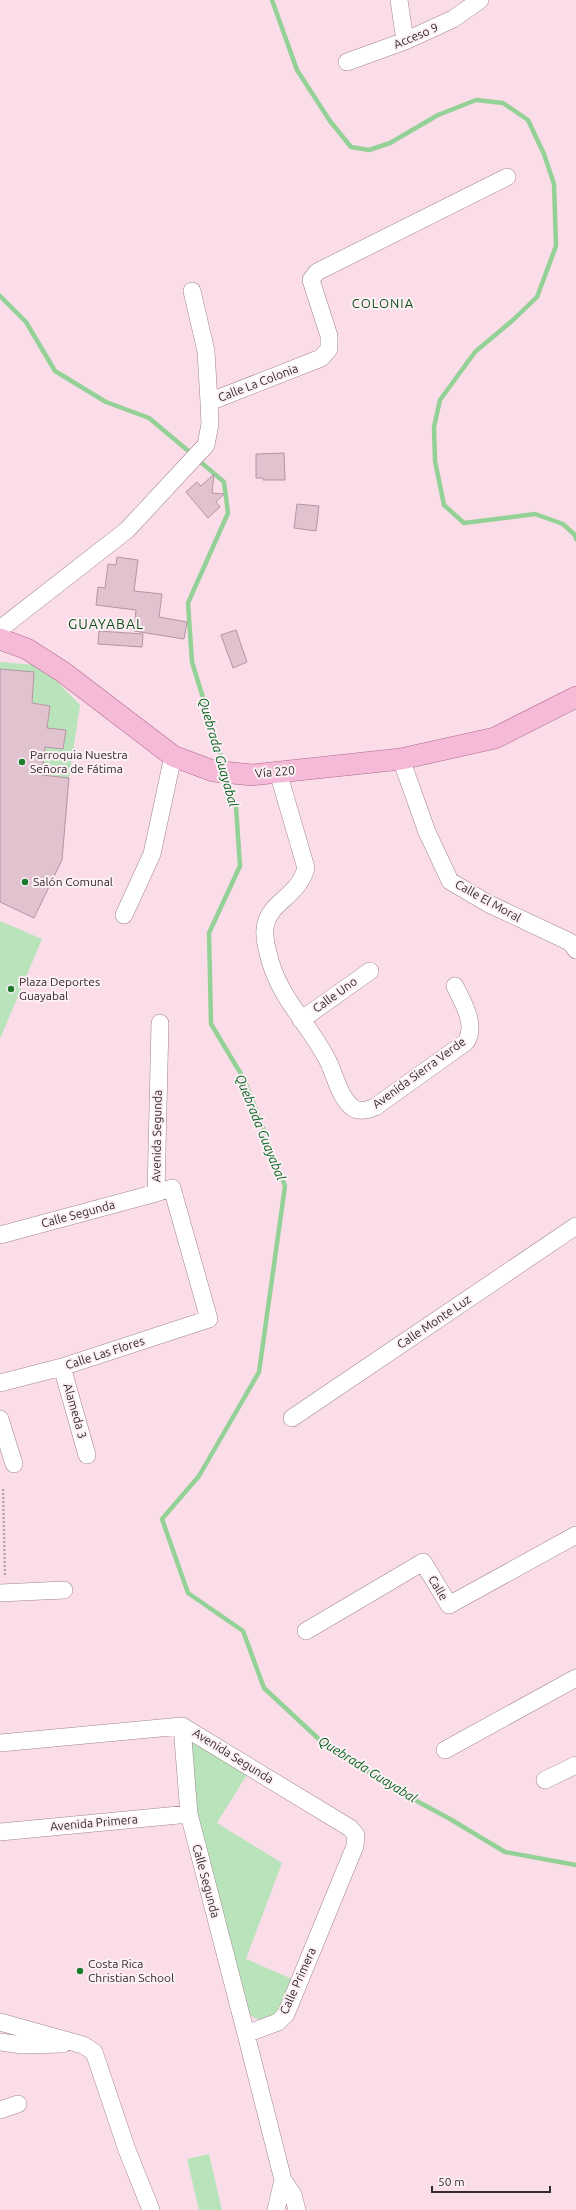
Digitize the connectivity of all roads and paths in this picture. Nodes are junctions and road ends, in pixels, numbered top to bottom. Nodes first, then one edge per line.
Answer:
1 (399, 0) edge
2 (480, 0) edge
3 (406, 41) junction
4 (347, 62) dead end
5 (507, 177) dead end
6 (192, 291) dead end
7 (209, 402) junction
8 (0, 629) edge
9 (0, 639) edge
10 (576, 697) edge
11 (173, 756) junction
12 (401, 759) junction
13 (278, 772) junction
14 (124, 915) dead end
15 (576, 950) edge
16 (370, 970) dead end
17 (456, 986) dead end
18 (301, 1020) junction
19 (160, 1023) dead end
20 (156, 1193) junction
21 (576, 1226) edge
22 (0, 1235) edge
23 (209, 1319) joint
24 (62, 1367) junction
25 (0, 1384) edge
26 (292, 1418) dead end
27 (0, 1419) edge
28 (87, 1455) dead end
29 (14, 1464) dead end
30 (3, 1489) dead end
31 (576, 1535) edge
32 (64, 1590) dead end
33 (3, 1593) edge
34 (306, 1631) dead end
35 (576, 1678) edge
36 (182, 1726) junction
37 (0, 1743) edge
38 (445, 1750) dead end
39 (576, 1765) edge
40 (545, 1780) dead end
41 (189, 1814) junction
42 (0, 1832) edge
43 (356, 1835) joint
44 (0, 2022) edge
45 (246, 2034) junction
46 (0, 2042) edge
47 (79, 2044) junction
48 (18, 2104) dead end
49 (0, 2110) edge
50 (282, 2180) junction
51 (151, 2210) edge
52 (276, 2210) edge
53 (296, 2210) edge

1 - 3 street
2 - 3 street, Acceso 9
3 - 4 street, Acceso 9
5 - 7 street, Calle La Colonia
6 - 7 street
7 - 8 street, Calle La Colonia
9 - 11 main road, Vía 220
10 - 12 main road, Vía 220
11 - 13 main road, Vía 220
11 - 14 street
12 - 13 main road, Vía 220
12 - 15 street, Calle El Moral
13 - 18 street, Avenida Sierra Verde
16 - 18 street, Calle Uno
17 - 18 street, Avenida Sierra Verde
19 - 20 street, Avenida Segunda
20 - 22 street, Calle Segunda
20 - 23 street, Avenida Segunda
21 - 26 street, Calle Monte Luz
23 - 24 street, Calle Las Flores
24 - 25 street, Calle Las Flores
24 - 28 street, Alameda 3
27 - 29 street
30 - 33 path
31 - 34 street, Calle
32 - 33 street
35 - 38 street
36 - 37 street, Avenida Segunda
36 - 41 street, Calle Segunda
36 - 43 street, Avenida Segunda
39 - 40 street
41 - 42 street, Avenida Primera
41 - 45 street, Calle Segunda
43 - 45 street, Calle Primera
44 - 47 street
45 - 50 street
46 - 47 street
47 - 51 street
48 - 49 street
50 - 52 street
50 - 53 street

